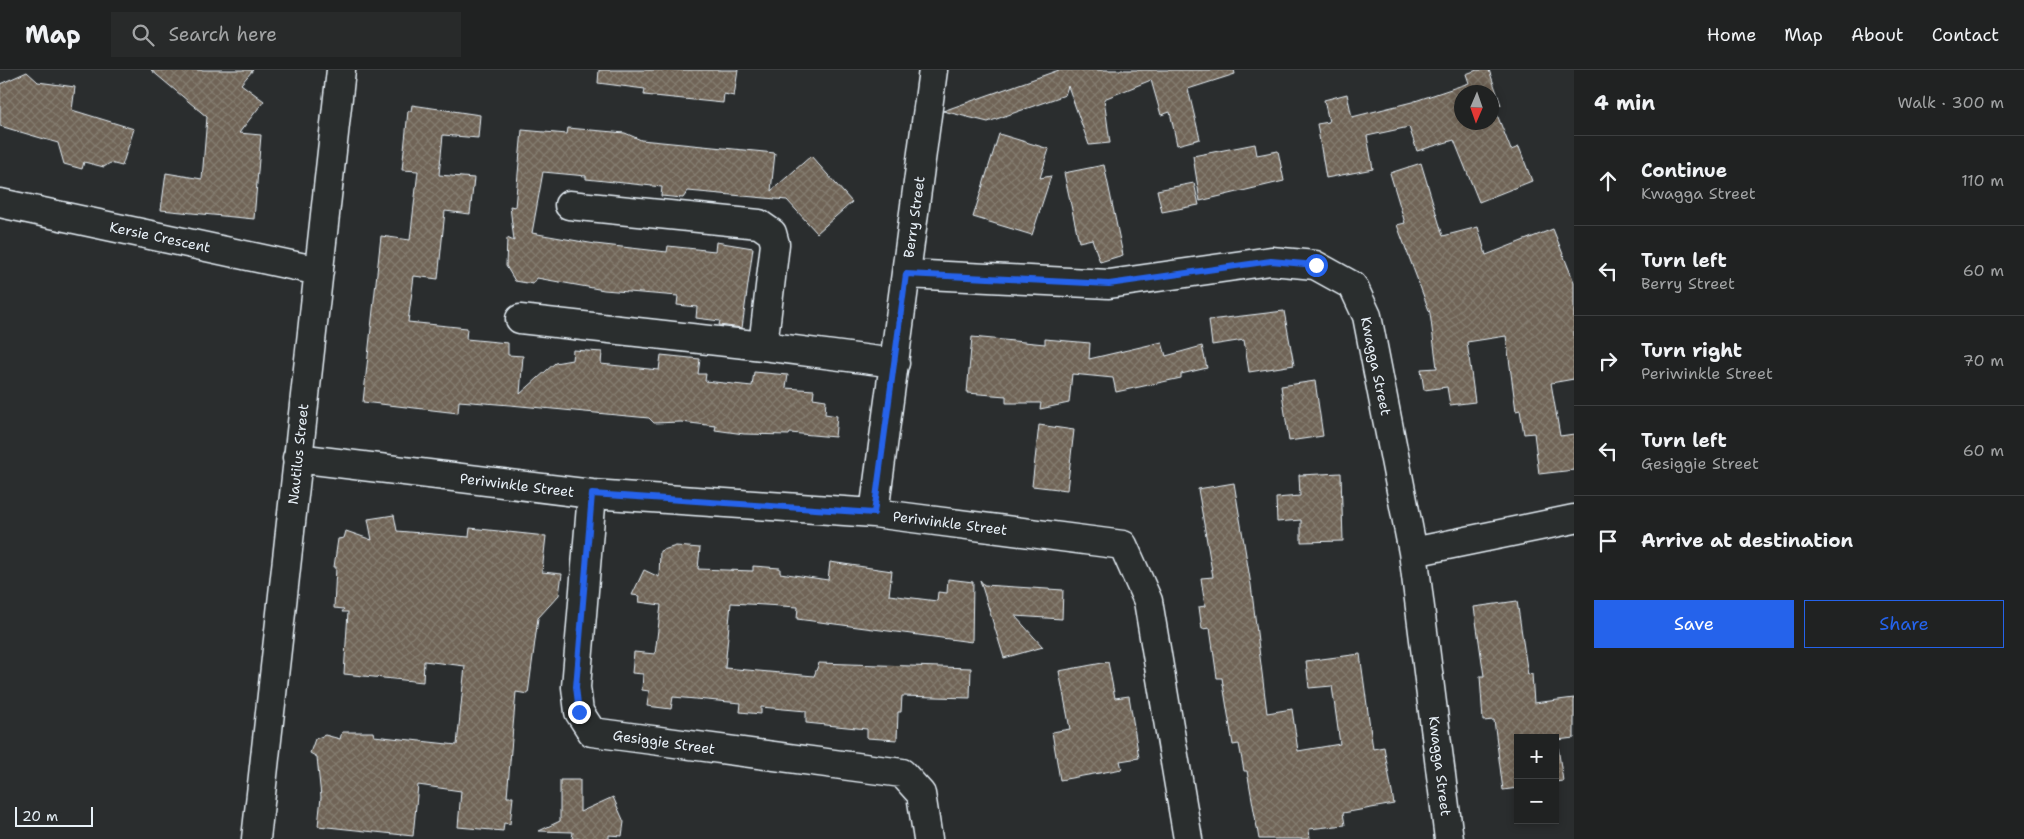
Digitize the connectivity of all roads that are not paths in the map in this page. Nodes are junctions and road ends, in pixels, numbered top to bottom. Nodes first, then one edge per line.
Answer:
1 (341, 70) edge
2 (933, 70) edge
3 (0, 203) edge
4 (569, 205) dead end
5 (319, 271) junction
6 (906, 274) junction
7 (520, 319) dead end
8 (763, 346) junction
9 (895, 363) junction
10 (297, 458) junction
11 (592, 494) junction
12 (874, 513) junction
13 (1574, 519) edge
14 (1413, 552) junction
15 (256, 839) edge
16 (928, 839) edge
17 (1188, 839) edge
18 (1449, 839) edge

1 - 5 street, Nautilus Street
2 - 6 street, Berry Street
3 - 5 street, Kersie Crescent
4 - 8 street
5 - 10 street, Nautilus Street
6 - 9 street, Berry Street
6 - 14 street, Kwagga Street
7 - 8 street
8 - 9 street
9 - 12 street, Berry Street
10 - 11 street, Periwinkle Street
10 - 15 street, Nautilus Street
11 - 12 street, Periwinkle Street
11 - 16 street, Gesiggie Street
12 - 17 street, Periwinkle Street
13 - 14 street
14 - 18 street, Kwagga Street

